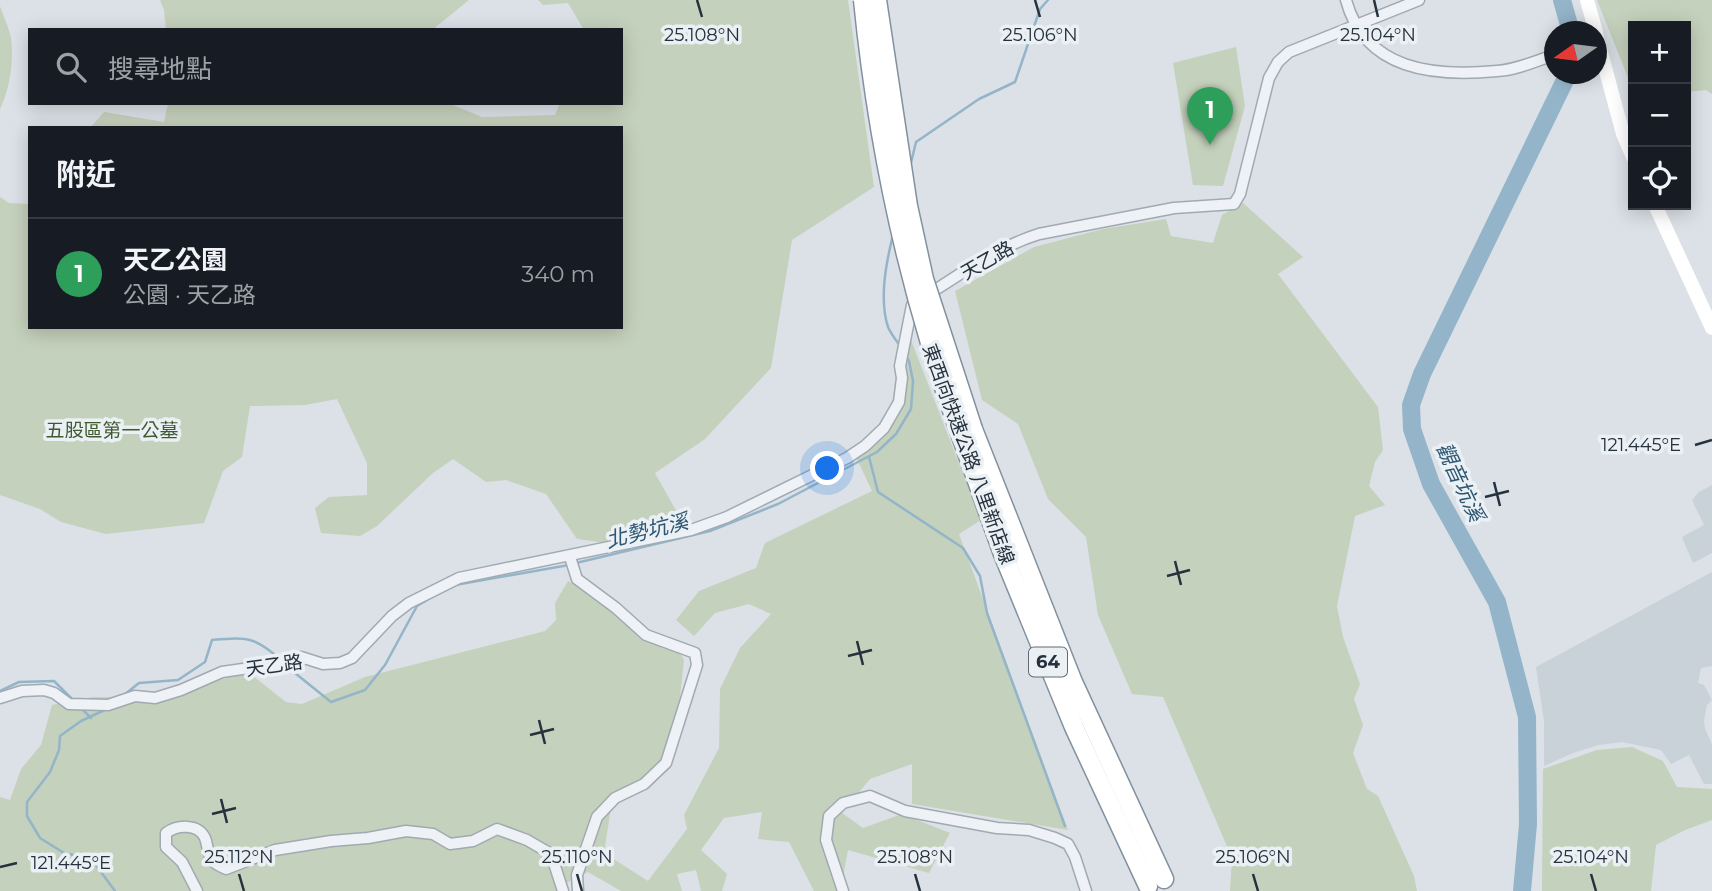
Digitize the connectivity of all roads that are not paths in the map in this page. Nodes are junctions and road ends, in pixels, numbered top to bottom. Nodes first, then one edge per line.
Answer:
1 (863, 0) edge
2 (877, 0) edge
3 (1346, 0) edge
4 (1419, 0) edge
5 (1587, 0) edge
6 (1593, 21) edge
7 (1355, 25) junction
8 (1544, 58) edge
9 (1607, 74) edge
10 (1629, 147) edge
11 (1658, 210) edge
12 (1712, 328) edge
13 (967, 431) junction
14 (570, 557) junction
15 (0, 698) edge
16 (1156, 882) dead end
17 (197, 891) edge
18 (563, 891) edge
19 (578, 891) edge
20 (844, 891) edge
21 (1086, 891) edge

1 - 13 highway, 東西向快速公路 八里新店線 / 64, bridge
2 - 13 highway, 東西向快速公路 八里新店線 / 64, bridge
3 - 7 street
4 - 7 street, 天乙路
5 - 6 street
7 - 8 street
7 - 14 street, 天乙路
9 - 10 street
11 - 12 street
13 - 16 highway, 東西向快速公路 八里新店線 / 64
14 - 15 street, 天乙路
14 - 19 street
17 - 18 street
20 - 21 street

